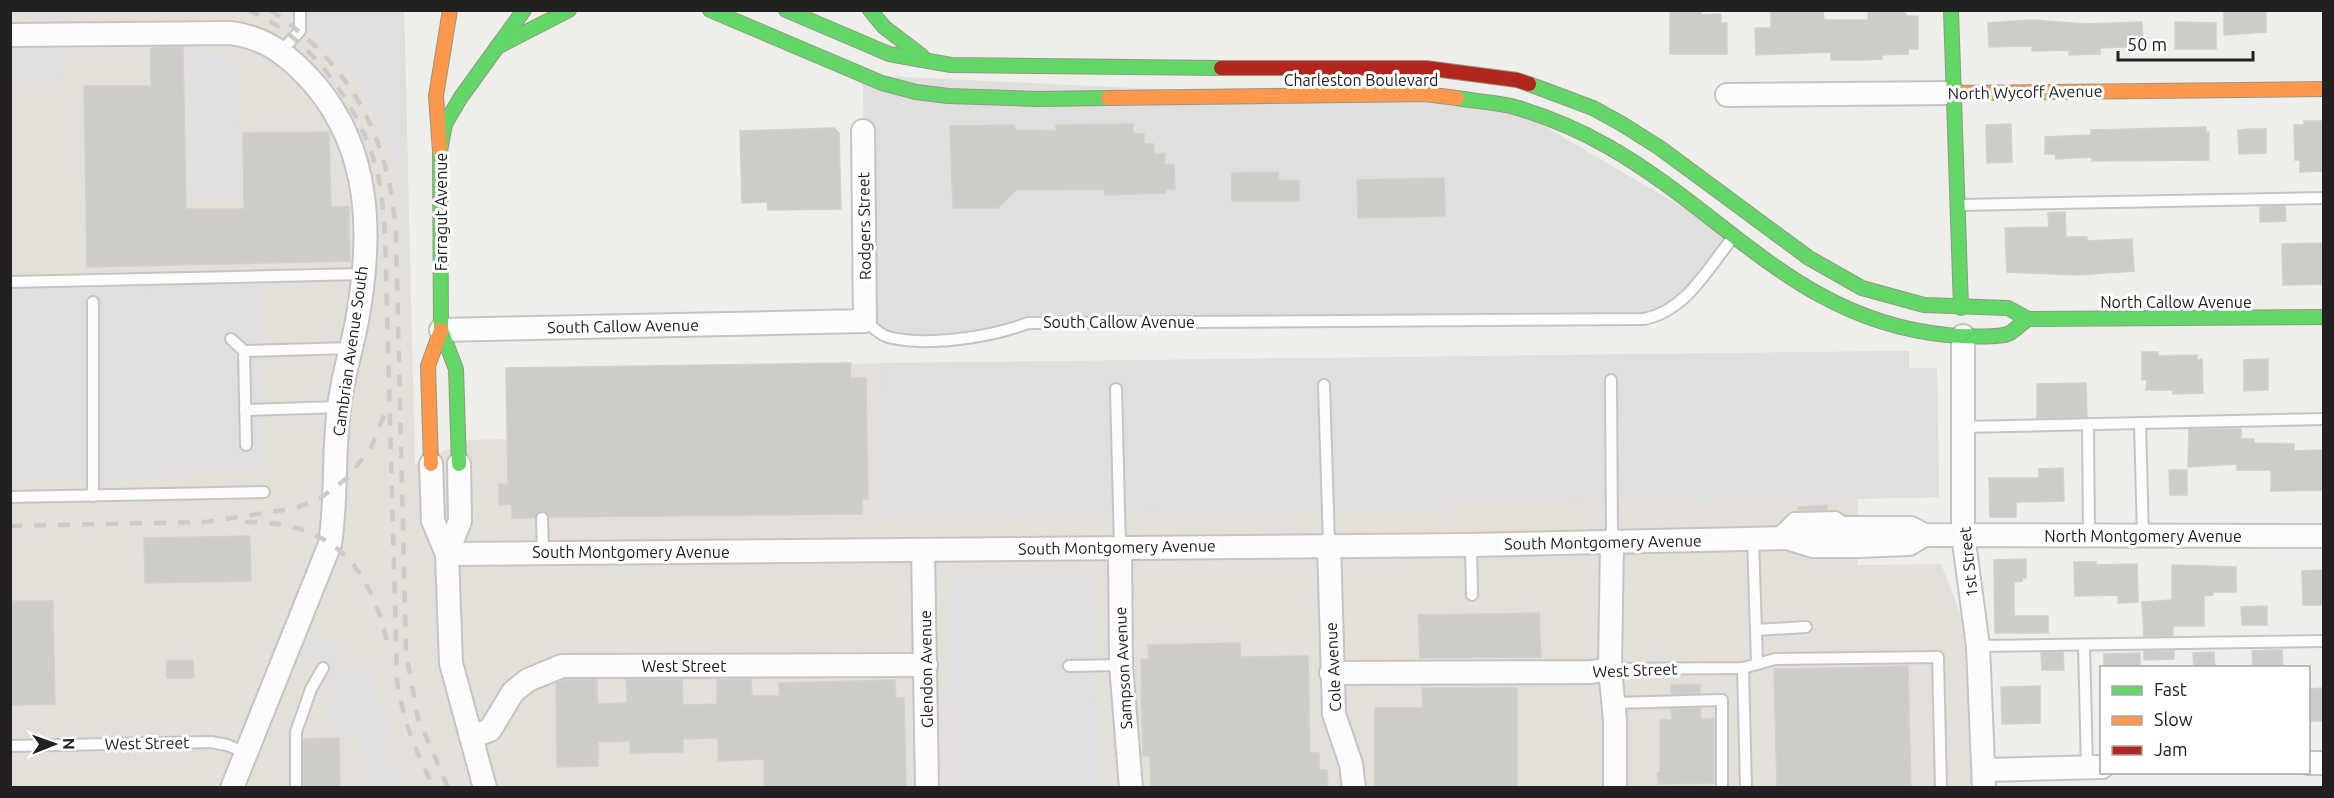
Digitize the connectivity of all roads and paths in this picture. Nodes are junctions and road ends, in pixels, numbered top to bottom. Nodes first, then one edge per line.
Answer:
1 (300, 10) edge
2 (450, 10) edge
3 (524, 10) edge
4 (569, 10) edge
5 (710, 10) edge
6 (786, 10) edge
7 (870, 10) edge
8 (1951, 10) edge
9 (10, 35) edge
10 (497, 47) junction
11 (281, 51) junction
12 (931, 62) junction
13 (2324, 89) edge
14 (1953, 93) junction
15 (1727, 95) dead end
16 (863, 132) dead end
17 (440, 151) junction
18 (2324, 198) edge
19 (1957, 205) junction
20 (1733, 237) junction
21 (363, 274) junction
22 (10, 282) edge
23 (93, 302) dead end
24 (1961, 308) junction
25 (2324, 317) edge
26 (2028, 319) junction
27 (865, 321) junction
28 (441, 330) junction
29 (1963, 336) junction
30 (231, 339) dead end
31 (352, 348) junction
32 (244, 351) junction
33 (1611, 380) dead end
34 (1324, 385) dead end
35 (1116, 390) dead end
36 (339, 407) junction
37 (245, 410) junction
38 (2324, 418) edge
39 (2140, 423) junction
40 (2088, 424) junction
41 (1964, 427) junction
42 (246, 445) dead end
43 (431, 464) joint
44 (459, 464) joint
45 (264, 492) dead end
46 (93, 496) junction
47 (10, 497) edge
48 (542, 518) dead end
49 (1924, 535) junction
50 (1963, 535) junction
51 (2089, 536) junction
52 (2143, 536) junction
53 (2324, 536) edge
54 (1771, 538) junction
55 (1612, 540) junction
56 (1329, 544) junction
57 (1471, 545) junction
58 (1120, 548) junction
59 (924, 550) junction
60 (543, 553) junction
61 (447, 554) junction
62 (1472, 595) dead end
63 (1806, 627) dead end
64 (1756, 630) junction
65 (2324, 641) edge
66 (2084, 645) junction
67 (1978, 646) junction
68 (1757, 662) junction
69 (926, 665) junction
70 (1121, 665) junction
71 (1069, 666) dead end
72 (323, 668) dead end
73 (1743, 668) junction
74 (1610, 669) junction
75 (1331, 673) junction
76 (1614, 703) junction
77 (471, 737) junction
78 (10, 746) edge
79 (246, 753) junction
80 (2094, 768) edge
81 (1984, 779) edge
82 (232, 788) edge
83 (296, 788) edge
84 (485, 788) edge
85 (927, 788) edge
86 (1131, 788) edge
87 (1354, 788) edge
88 (1615, 788) edge
89 (1722, 788) edge
90 (1746, 788) edge
91 (1941, 788) edge

1 - 11 lane
2 - 17 main road
3 - 10 main road, Farragut Avenue
4 - 10 main road
5 - 20 main road, Charleston Boulevard
6 - 12 main road, Charleston Boulevard
7 - 12 main road
8 - 14 main road
9 - 11 street, Cambrian Avenue South
10 - 17 main road, Farragut Avenue
11 - 21 street, Cambrian Avenue South
12 - 24 main road, Charleston Boulevard
13 - 14 main road, North Wycoff Avenue
14 - 15 street, North Wycoff Avenue
14 - 19 main road
16 - 27 street, Rodgers Street
17 - 28 main road, Farragut Avenue
18 - 19 lane
19 - 24 main road
20 - 27 lane, South Callow Avenue
20 - 29 main road, Charleston Boulevard
21 - 22 lane
21 - 31 street, Cambrian Avenue South
23 - 46 lane
24 - 26 main road, North Callow Avenue
25 - 26 main road, North Callow Avenue
26 - 29 main road
27 - 28 street, South Callow Avenue
28 - 43 main road, Farragut Avenue
28 - 44 main road, Farragut Avenue
29 - 41 street, 1st Street
30 - 32 lane
31 - 32 lane
31 - 36 street, Cambrian Avenue South
32 - 37 lane
33 - 55 lane
34 - 56 lane
35 - 58 lane
36 - 37 lane
36 - 79 street, Cambrian Avenue South
37 - 42 lane
38 - 39 lane
39 - 40 lane
39 - 52 lane
40 - 41 lane
40 - 51 lane
41 - 50 street, 1st Street
43 - 61 street, Farragut Avenue
44 - 61 street, Farragut Avenue
45 - 46 lane
46 - 47 lane
48 - 60 lane
49 - 50 street, South Montgomery Avenue
49 - 54 street, South Montgomery Avenue
49 - 54 street, South Montgomery Avenue
50 - 51 street, North Montgomery Avenue
50 - 67 street, 1st Street
51 - 52 street, North Montgomery Avenue
52 - 53 street, North Montgomery Avenue
54 - 55 street, South Montgomery Avenue
54 - 64 lane
55 - 57 street, South Montgomery Avenue
55 - 74 street
56 - 57 street, South Montgomery Avenue
56 - 58 street, South Montgomery Avenue
56 - 75 street, Cole Avenue
57 - 62 lane
58 - 59 street, South Montgomery Avenue
58 - 70 street, Sampson Avenue
59 - 60 street, South Montgomery Avenue
59 - 69 street, Glendon Avenue
60 - 61 street, South Montgomery Avenue
61 - 77 street, Farragut Avenue
63 - 64 lane
64 - 68 lane
65 - 66 lane
66 - 67 lane
66 - 80 lane
67 - 81 street, 1st Street
68 - 73 lane, West Street
68 - 91 lane, West Street
69 - 77 street, West Street
69 - 85 street, Glendon Avenue
70 - 71 lane
70 - 86 street, Sampson Avenue
72 - 83 lane
73 - 74 lane, West Street
73 - 90 lane
74 - 75 street, West Street
74 - 76 street
75 - 87 street, Cole Avenue
76 - 88 street
76 - 89 lane
77 - 84 street, Farragut Avenue
78 - 79 lane, West Street
79 - 82 street, Cambrian Avenue South
80 - 81 street

